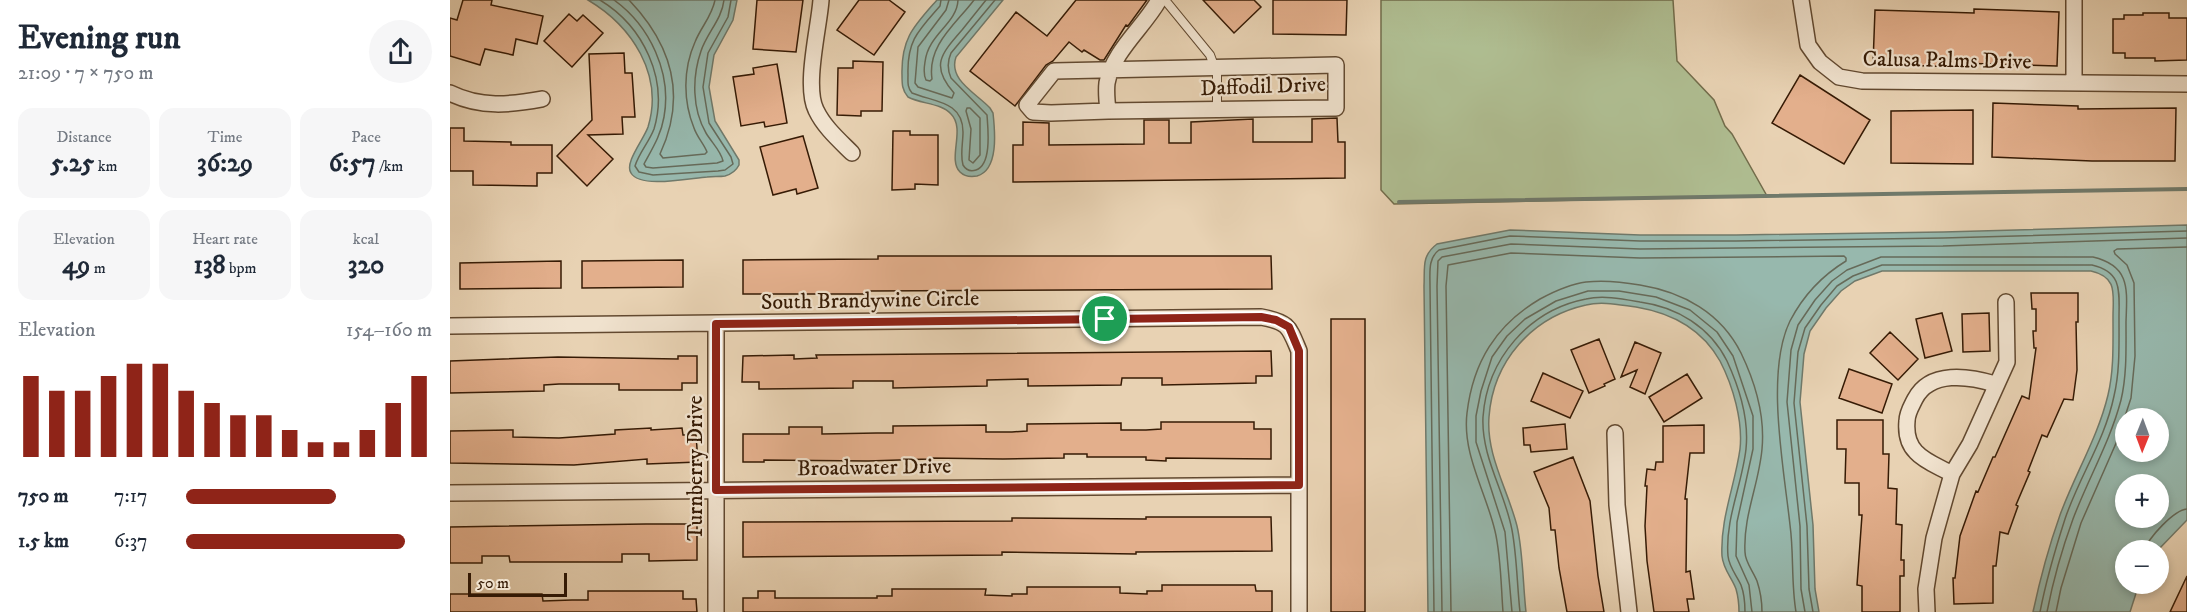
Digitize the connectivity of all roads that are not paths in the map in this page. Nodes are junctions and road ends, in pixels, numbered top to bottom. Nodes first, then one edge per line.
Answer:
1 (1160, 0) edge
2 (1165, 0) edge
3 (1802, 0) edge
4 (2074, 0) edge
5 (822, 2) edge
6 (1215, 66) junction
7 (1113, 68) junction
8 (2074, 83) junction
9 (2187, 84) edge
10 (450, 93) edge
11 (542, 99) dead end
12 (1217, 110) junction
13 (1108, 111) junction
14 (852, 153) dead end
15 (2006, 302) dead end
16 (716, 324) junction
17 (450, 326) edge
18 (1995, 384) junction
19 (1615, 433) dead end
20 (1952, 474) junction
21 (1299, 485) junction
22 (716, 490) junction
23 (450, 493) edge
24 (716, 612) edge
25 (1299, 612) edge
26 (1629, 612) edge
27 (1927, 612) edge

1 - 7 street
2 - 6 lane
3 - 8 street, Calusa Palms Drive
4 - 8 street
5 - 14 street
6 - 7 street, Daffodil Drive
6 - 12 lane
6 - 12 street, Daffodil Drive
7 - 13 street
7 - 13 street, Daffodil Drive
8 - 9 street, Calusa Palms Drive
10 - 11 street
12 - 13 street, Daffodil Drive
15 - 18 street
16 - 17 street, South Brandywine Circle
16 - 21 street, South Brandywine Circle
16 - 22 street, Turnberry Drive
18 - 20 street
18 - 20 street
19 - 26 street
20 - 27 street
21 - 22 street, Broadwater Drive
21 - 25 street
22 - 23 street, Broadwater Drive
22 - 24 street, Turnberry Drive

